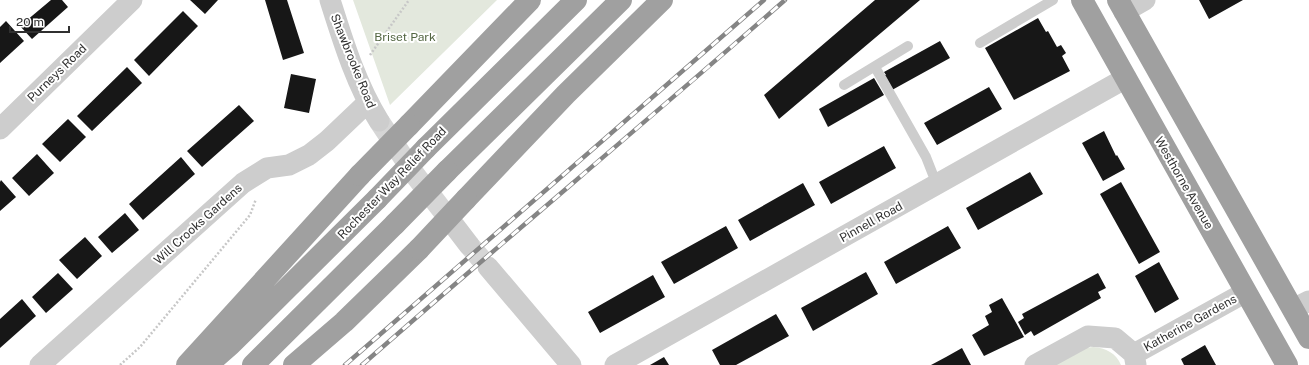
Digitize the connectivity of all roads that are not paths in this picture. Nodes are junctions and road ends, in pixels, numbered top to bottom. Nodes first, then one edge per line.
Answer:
1 (132, 0) edge
2 (330, 0) edge
3 (530, 0) edge
4 (576, 0) edge
5 (620, 0) edge
6 (662, 0) edge
7 (1053, 0) edge
8 (1082, 0) edge
9 (1145, 0) edge
10 (1121, 6) edge
11 (980, 43) dead end
12 (908, 46) dead end
13 (875, 66) junction
14 (1126, 78) junction
15 (844, 85) dead end
16 (367, 103) junction
17 (379, 121) tunnel mouth
18 (0, 129) edge
19 (937, 185) junction
20 (456, 228) tunnel mouth
21 (469, 245) tunnel mouth
22 (488, 267) tunnel mouth
23 (1246, 292) junction
24 (1301, 305) edge
25 (1309, 338) edge
26 (1135, 360) edge
27 (40, 365) edge
28 (187, 365) edge
29 (207, 365) edge
30 (253, 365) edge
31 (294, 365) edge
32 (571, 365) edge
33 (615, 365) edge
34 (1035, 365) edge
35 (1287, 365) edge

1 - 18 street, Purneys Road
2 - 16 street, Shawbrooke Road
3 - 28 highway, bridge
4 - 29 highway, Rochester Way Relief Road, bridge
5 - 30 highway, bridge
6 - 31 highway, bridge
7 - 11 lane
8 - 14 highway, Westhorne Avenue
9 - 10 street
10 - 24 highway
12 - 13 lane
13 - 15 lane
13 - 19 lane
14 - 19 street, Pinnell Road
14 - 23 highway, Westhorne Avenue
16 - 17 street, Shawbrooke Road
16 - 27 street, Will Crooks Gardens
19 - 33 street, Pinnell Road
20 - 21 street
22 - 32 street
23 - 26 street, Katherine Gardens
23 - 35 highway, Westhorne Avenue
24 - 25 highway
26 - 34 street, Katherine Gardens

